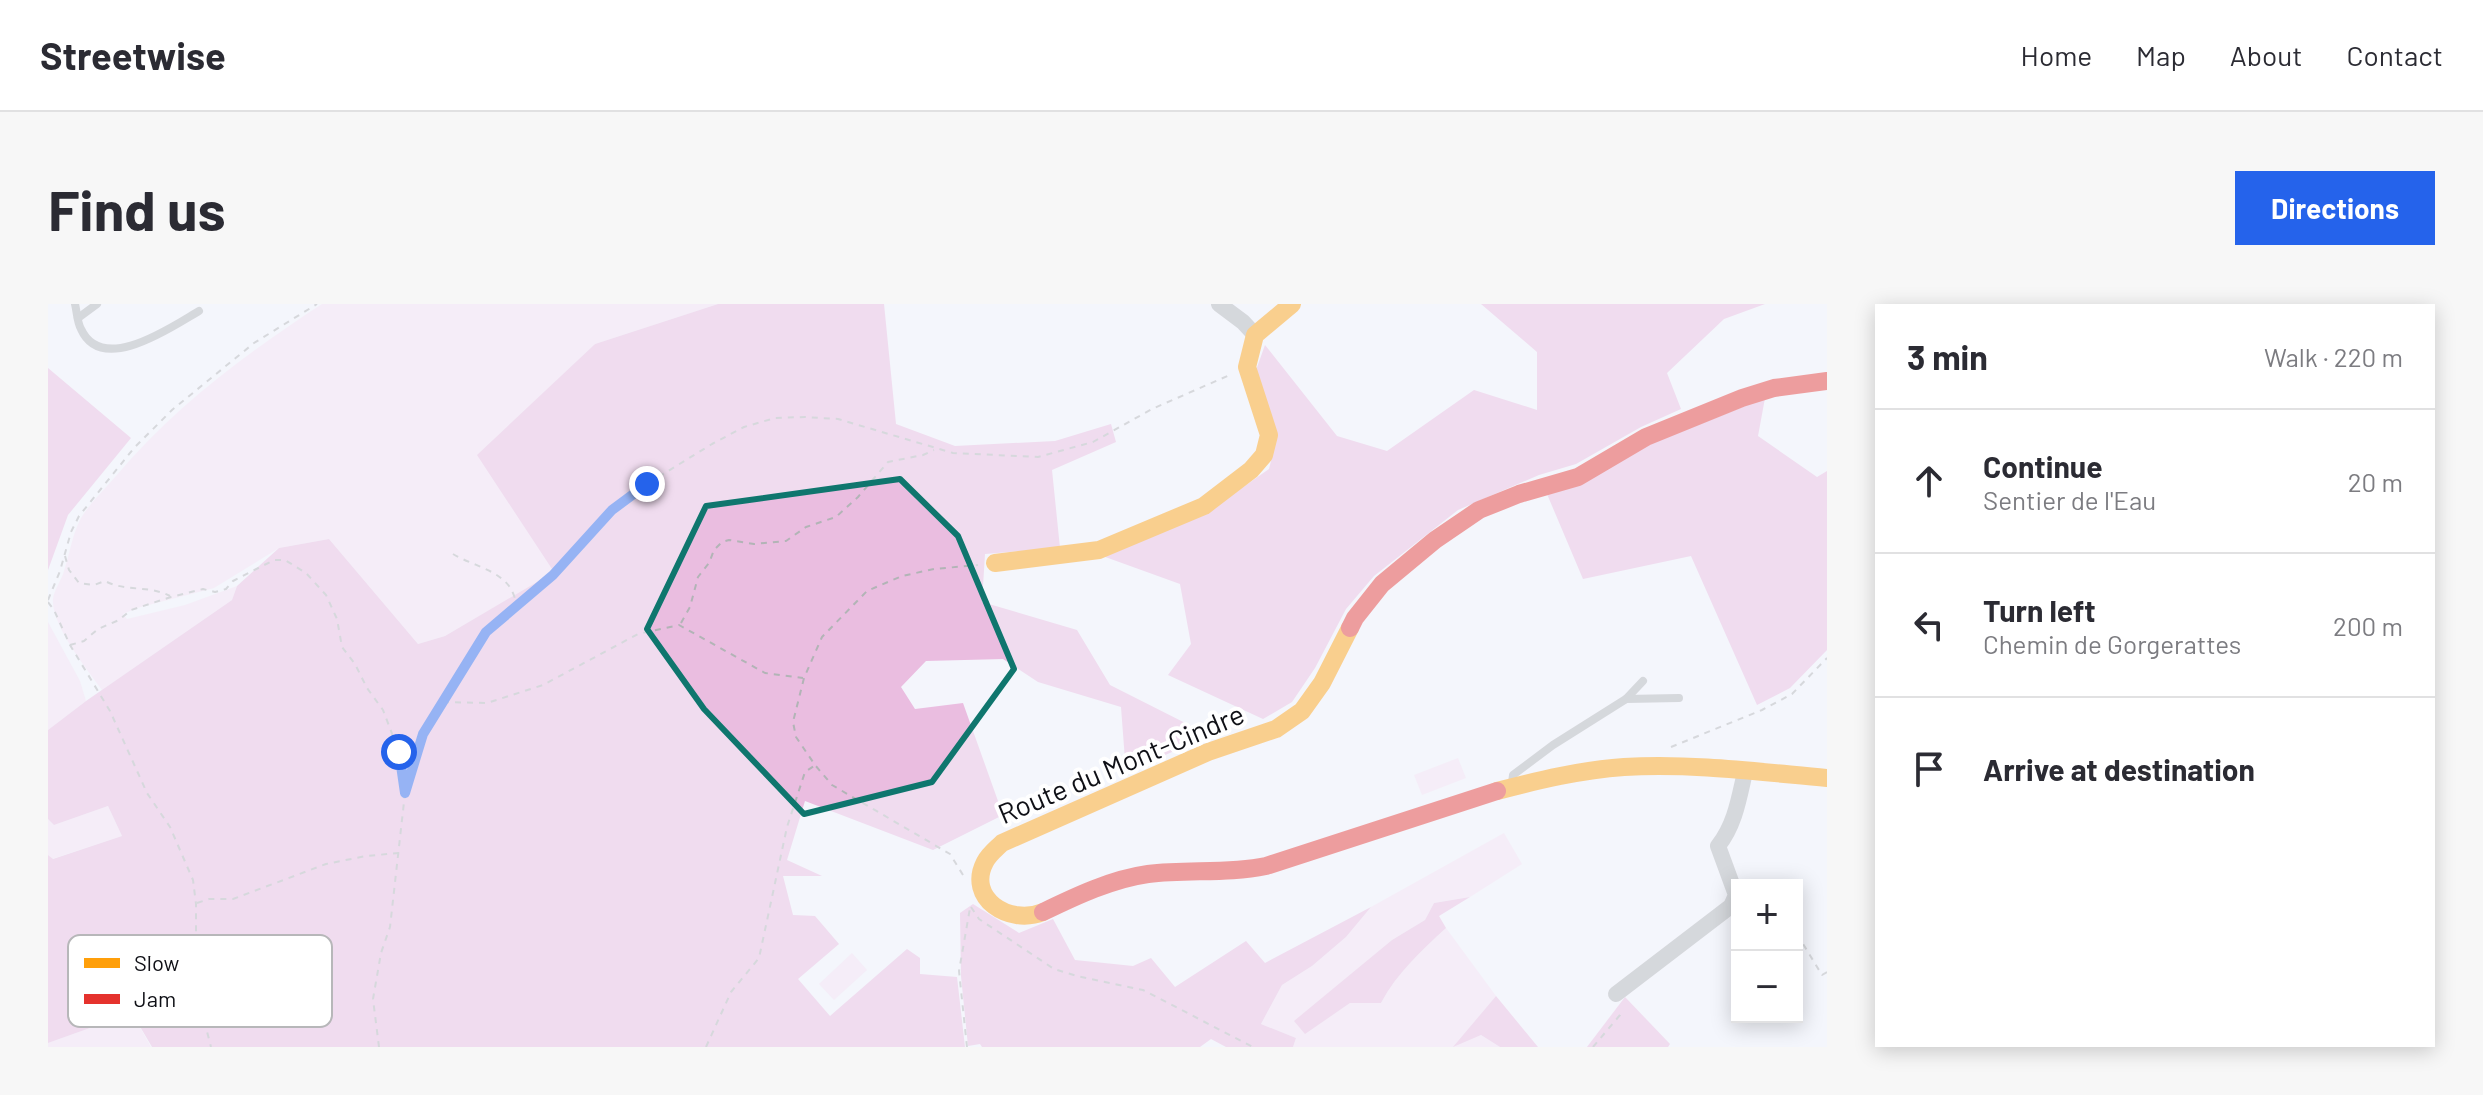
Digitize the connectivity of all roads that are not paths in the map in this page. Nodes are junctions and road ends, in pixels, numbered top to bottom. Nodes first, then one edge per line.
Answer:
1 (75, 304) edge
2 (97, 304) edge
3 (1219, 304) edge
4 (1292, 304) edge
5 (199, 311) dead end
6 (78, 318) junction
7 (1255, 335) junction
8 (1827, 381) edge
9 (995, 563) road end
10 (1643, 681) dead end
11 (1679, 698) dead end
12 (1626, 699) junction
13 (1745, 772) junction
14 (1827, 778) edge
15 (1511, 788) junction
16 (1616, 994) road end

1 - 6 lane
2 - 6 lane
3 - 7 street
4 - 7 street
5 - 6 lane
7 - 9 street
8 - 15 street, Route du Mont-Cindre
10 - 12 lane
11 - 12 lane
12 - 15 lane
13 - 14 street, Route du Mont-Cindre
13 - 15 street, Route du Mont-Cindre
13 - 16 street

